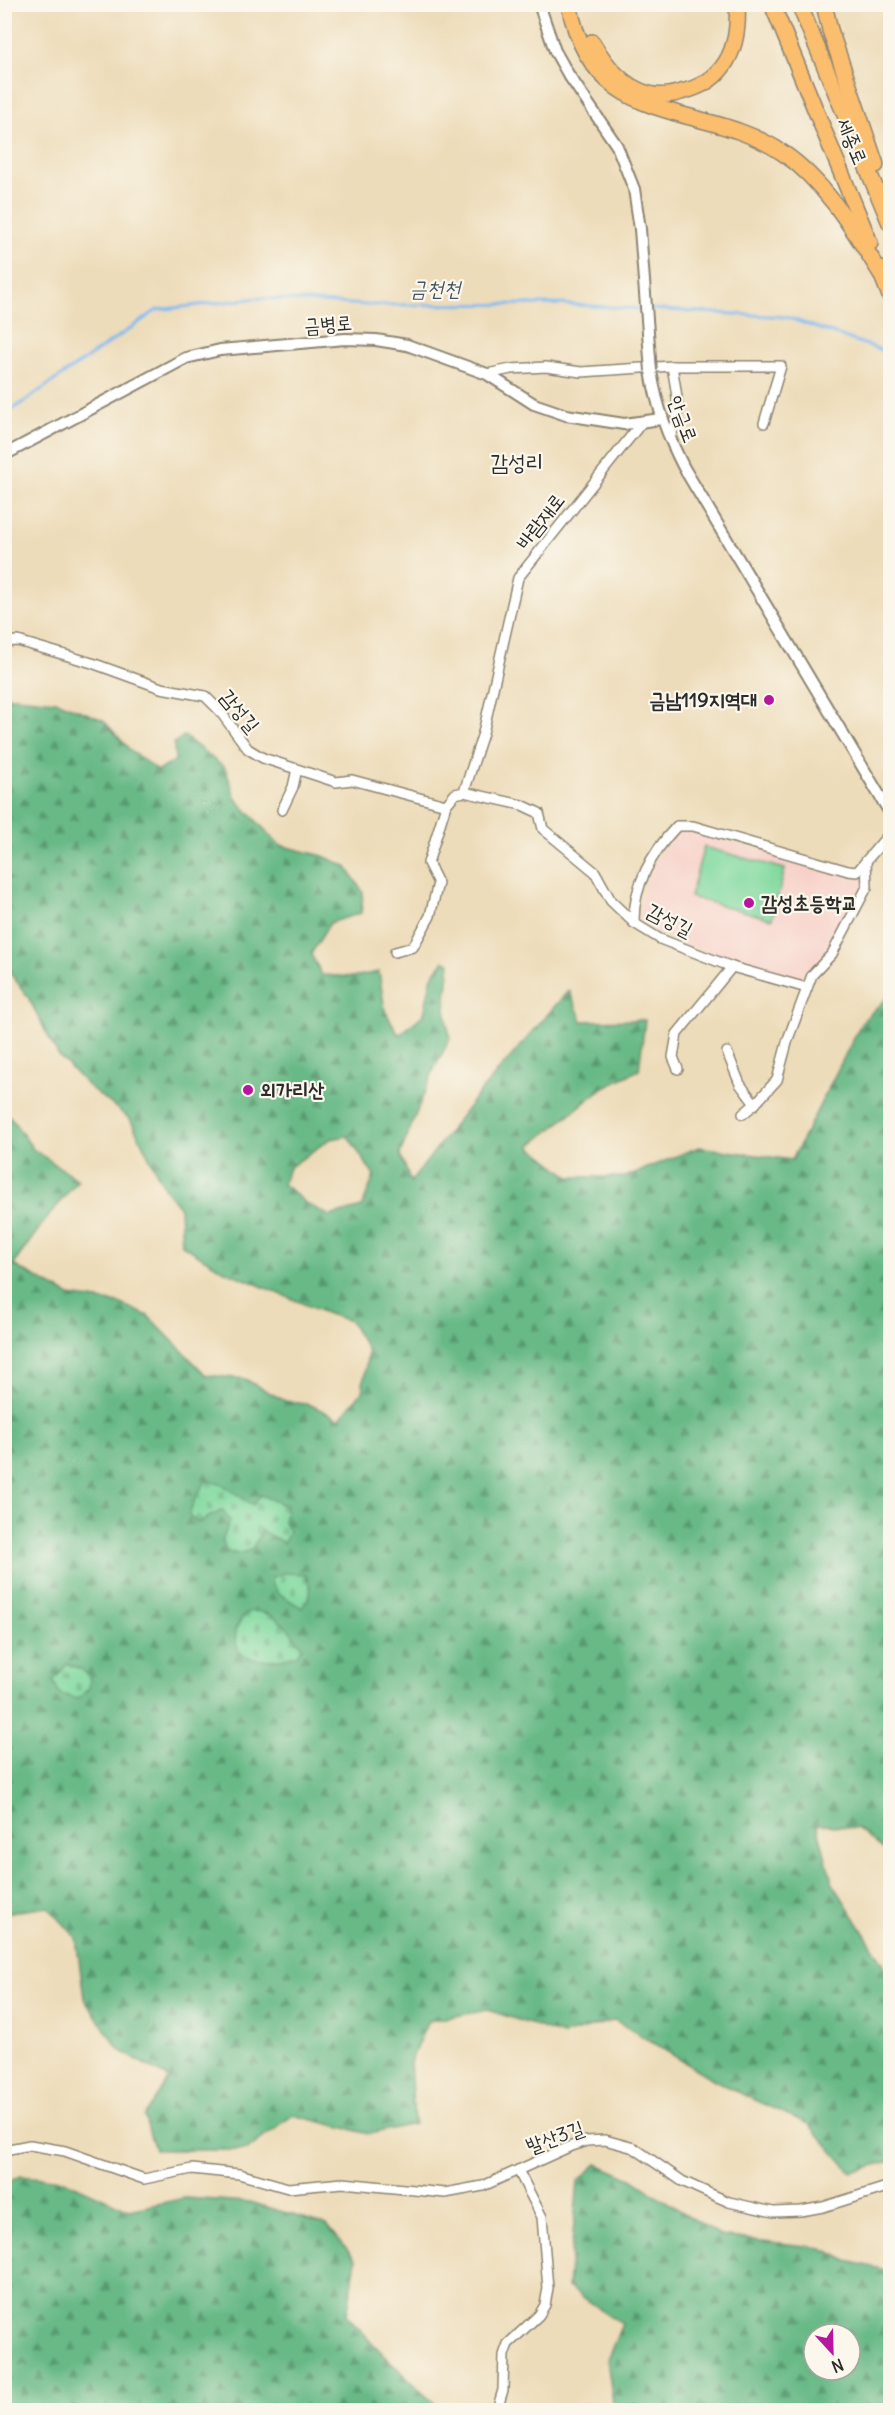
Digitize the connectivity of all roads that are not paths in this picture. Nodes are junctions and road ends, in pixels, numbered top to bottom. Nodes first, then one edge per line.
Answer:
1 (539, 4) edge
2 (569, 4) edge
3 (578, 4) edge
4 (737, 4) edge
5 (772, 4) edge
6 (799, 4) edge
7 (824, 4) edge
8 (891, 214) edge
9 (891, 223) edge
10 (883, 277) junction
11 (891, 296) edge
12 (672, 366) junction
13 (487, 374) junction
14 (661, 419) junction
15 (643, 421) junction
16 (764, 423) dead end
17 (670, 437) junction
18 (4, 455) edge
19 (4, 642) edge
20 (297, 769) junction
21 (464, 792) junction
22 (446, 805) junction
23 (282, 810) dead end
24 (891, 813) edge
25 (891, 833) edge
26 (866, 861) junction
27 (634, 923) junction
28 (394, 952) dead end
29 (732, 967) junction
30 (807, 988) junction
31 (727, 1052) dead end
32 (678, 1069) dead end
33 (755, 1104) junction
34 (743, 1113) dead end
35 (4, 2150) edge
36 (518, 2170) junction
37 (891, 2186) edge
38 (496, 2410) edge

1 - 14 street, 안금로, bridge
2 - 10 highway
3 - 4 highway
5 - 10 highway, 세종로
6 - 9 highway, 세종로
7 - 8 highway
10 - 11 highway, 세종로
12 - 13 street
12 - 16 street
12 - 17 street
13 - 15 street, 금병로
13 - 18 street, 금병로
14 - 15 street, 금병로
14 - 17 street, 안금로
15 - 21 street, 바람재로
17 - 24 street, 안금로
19 - 20 street, 감성길
20 - 22 street, 감성길
20 - 23 street
21 - 22 street
21 - 27 street, 감성길
22 - 28 street
25 - 26 street
26 - 27 street
26 - 30 street
27 - 29 street, 감성길
29 - 30 street, 감성길
29 - 32 street
30 - 33 street
31 - 33 street
33 - 34 street
35 - 36 street, 발산3길
36 - 37 street, 발산3길
36 - 38 street

